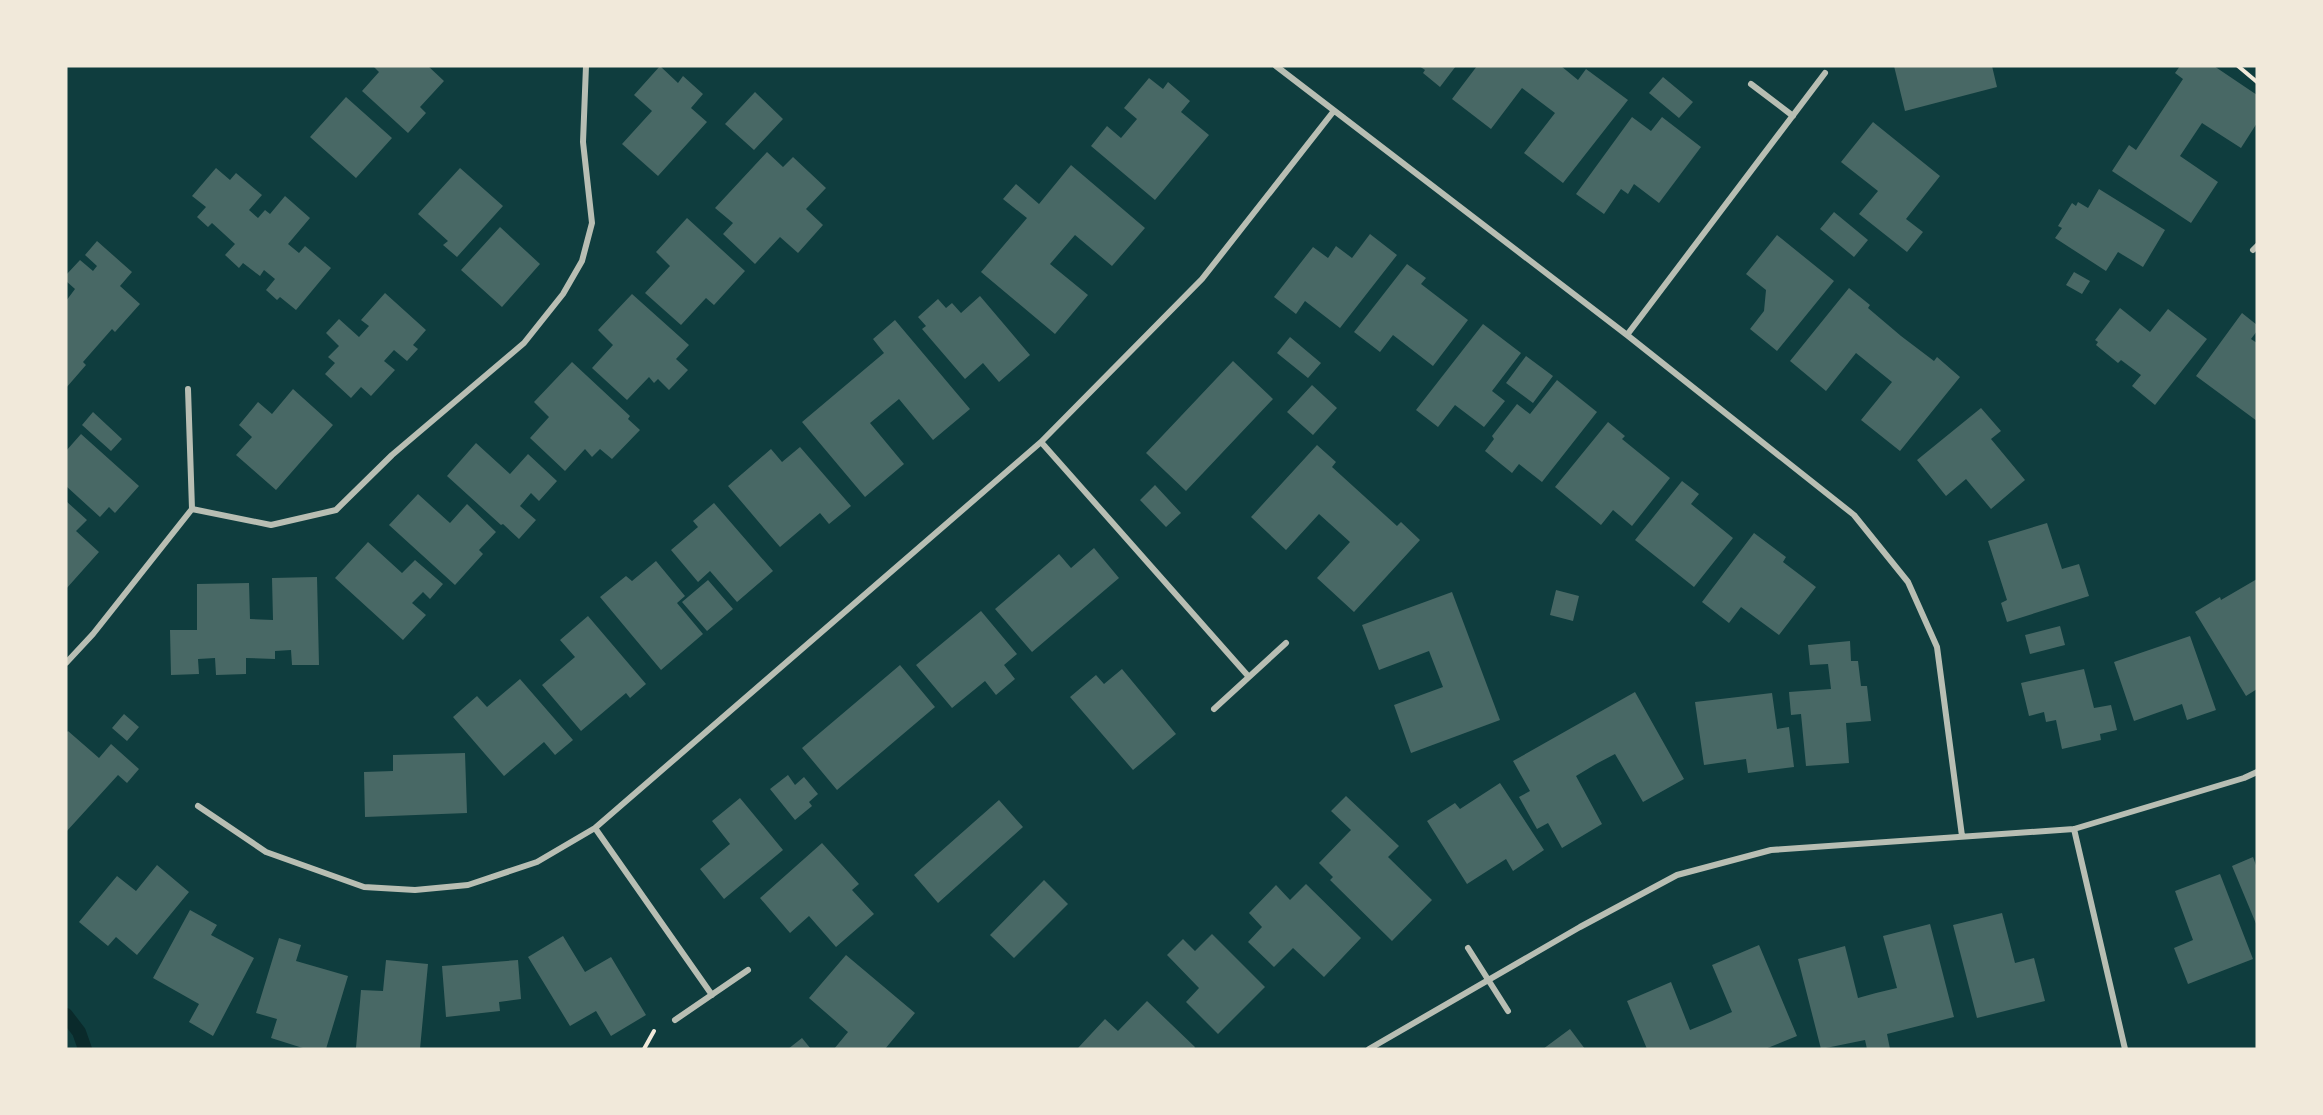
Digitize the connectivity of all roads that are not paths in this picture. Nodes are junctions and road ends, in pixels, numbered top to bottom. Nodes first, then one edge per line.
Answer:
1 (586, 66) edge
2 (1276, 66) edge
3 (1825, 73) dead end
4 (1751, 84) dead end
5 (1333, 112) junction
6 (1792, 116) junction
7 (1627, 335) junction
8 (188, 389) dead end
9 (1041, 442) junction
10 (192, 509) junction
11 (1286, 643) dead end
12 (66, 663) edge
13 (1249, 677) junction
14 (1214, 709) dead end
15 (2257, 772) edge
16 (198, 806) dead end
17 (596, 828) junction
18 (2074, 829) junction
19 (1962, 836) junction
20 (1468, 948) dead end
21 (748, 970) dead end
22 (1488, 980) junction
23 (712, 994) junction
24 (1508, 1011) dead end
25 (675, 1020) dead end
26 (1369, 1049) edge
27 (2125, 1049) edge

1 - 10 street
2 - 5 street
3 - 6 street
4 - 6 street
5 - 7 street
5 - 9 street
6 - 7 street
7 - 19 street
8 - 10 street
9 - 13 street
9 - 17 street
10 - 12 street
11 - 13 street
13 - 14 street
15 - 18 street
16 - 17 street
17 - 23 street
18 - 19 street
18 - 27 street
19 - 22 street
20 - 22 street
21 - 23 street
22 - 24 street
22 - 26 street
23 - 25 street

